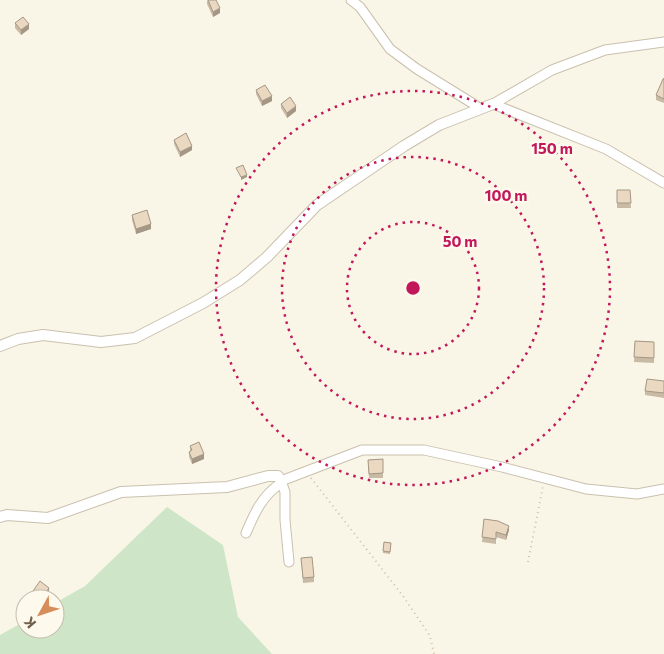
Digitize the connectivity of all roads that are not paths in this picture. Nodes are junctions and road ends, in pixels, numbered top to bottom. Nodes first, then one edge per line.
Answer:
1 (351, 0) edge
2 (664, 42) edge
3 (494, 104) junction
4 (480, 109) junction
5 (664, 183) edge
6 (0, 346) edge
7 (281, 482) junction
8 (664, 489) edge
9 (0, 517) edge
10 (246, 533) dead end
11 (289, 562) dead end

1 - 4 street
2 - 3 street
3 - 4 street
3 - 5 street
4 - 6 street
7 - 8 street
7 - 9 street
7 - 10 street
7 - 11 street

